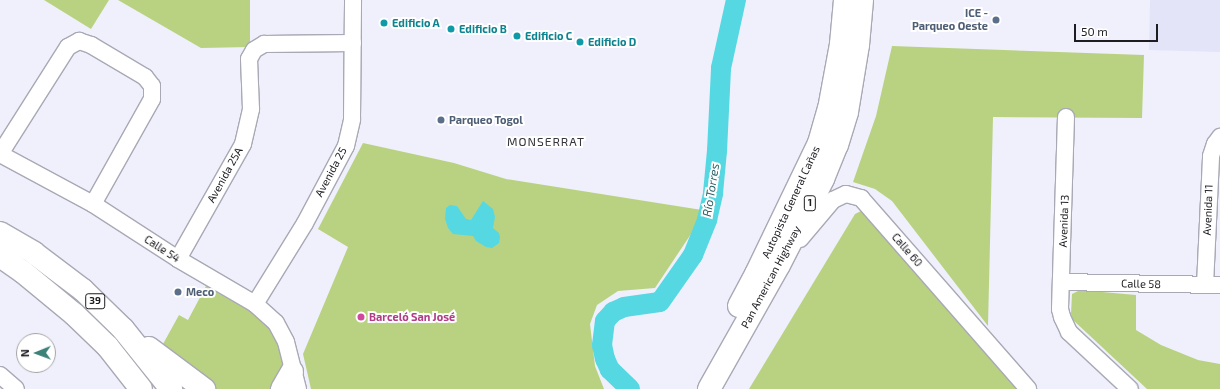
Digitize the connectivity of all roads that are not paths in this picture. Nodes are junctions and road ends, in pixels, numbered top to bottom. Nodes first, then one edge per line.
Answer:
1 (353, 0) edge
2 (844, 0) edge
3 (862, 0) edge
4 (353, 43) junction
5 (1066, 117) dead end
6 (1220, 137) edge
7 (0, 154) edge
8 (93, 204) junction
9 (0, 228) edge
10 (0, 233) edge
11 (34, 253) junction
12 (0, 256) edge
13 (178, 259) junction
14 (779, 265) junction
15 (1061, 282) junction
16 (1213, 285) edge
17 (255, 304) junction
18 (123, 329) junction
19 (0, 374) edge
20 (291, 383) edge
21 (16, 389) edge
22 (141, 389) edge
23 (171, 389) edge
24 (204, 389) edge
25 (694, 389) edge
26 (709, 389) edge
27 (1028, 389) edge
28 (1130, 389) edge

1 - 4 street, Avenida 25
2 - 25 highway, Autopista General Cañas / 1
3 - 14 highway, Pan American Highway / 1
4 - 13 street, Avenida 25A
4 - 17 street, Avenida 25
5 - 15 street, Avenida 13
6 - 16 street, Avenida 11
7 - 8 street, Calle 54
7 - 8 street
8 - 13 street, Calle 54
9 - 11 highway
10 - 11 highway, 39
11 - 18 highway, 39
12 - 22 highway, 39
13 - 17 street, Calle 54
14 - 26 highway, Pan American Highway / 1
14 - 27 street, Calle 60
15 - 16 street, Calle 58
15 - 28 street, Avenida 13
17 - 20 street, Calle 54
18 - 23 highway, 39
18 - 24 highway
19 - 21 street

